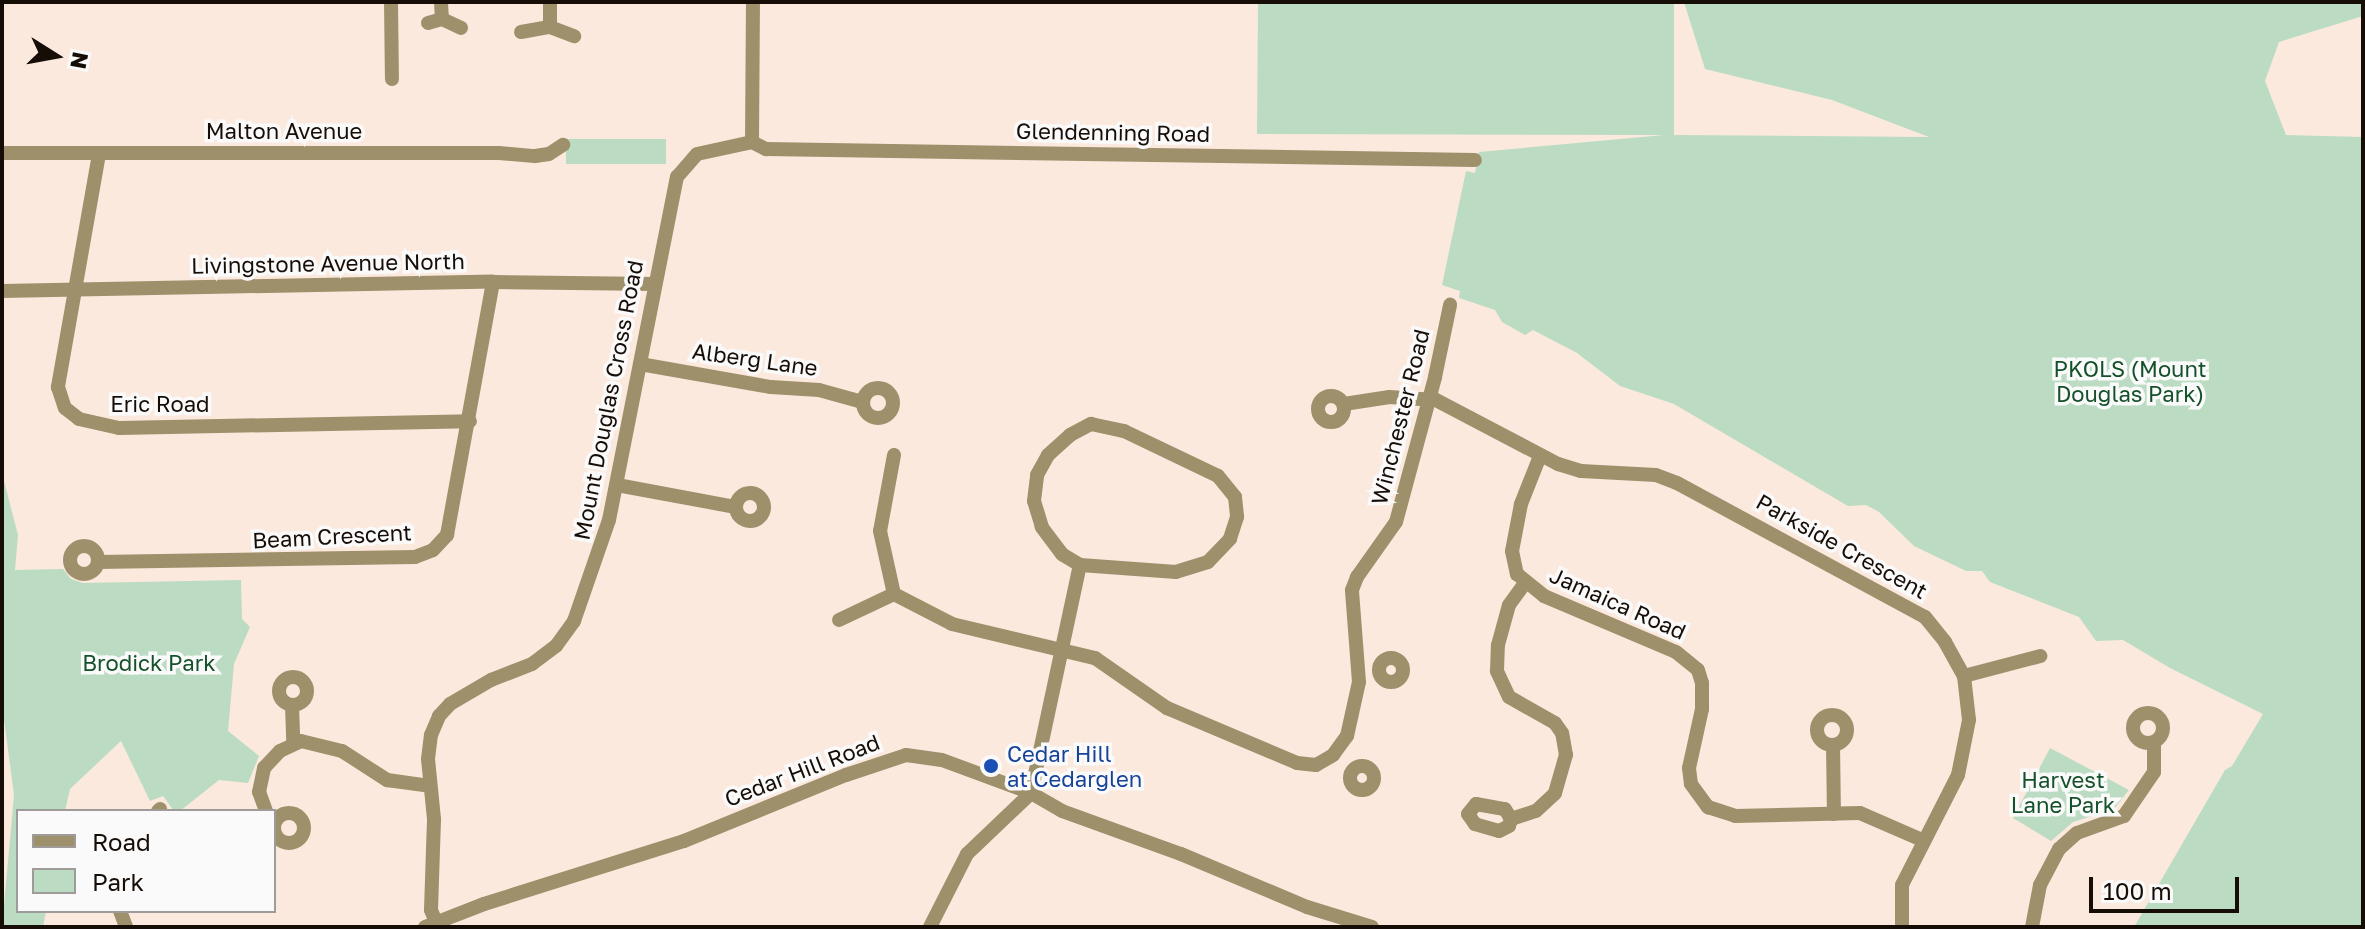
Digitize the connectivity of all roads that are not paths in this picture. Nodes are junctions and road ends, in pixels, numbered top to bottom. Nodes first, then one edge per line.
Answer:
1 (391, 2) edge
2 (441, 2) edge
3 (550, 2) edge
4 (753, 2) edge
5 (550, 27) junction
6 (461, 28) dead end
7 (521, 32) dead end
8 (574, 36) dead end
9 (392, 79) dead end
10 (752, 142) junction
11 (563, 145) dead end
12 (2, 153) edge
13 (99, 154) junction
14 (1475, 160) dead end
15 (493, 282) junction
16 (655, 284) junction
17 (76, 289) junction
18 (2, 291) edge
19 (1450, 305) dead end
20 (640, 364) junction
21 (1427, 401) junction
22 (863, 402) dead end
23 (1344, 404) dead end
24 (470, 421) junction
25 (894, 455) dead end
26 (1540, 456) junction
27 (617, 485) junction
28 (736, 507) dead end
29 (98, 562) dead end
30 (1080, 565) junction
31 (1525, 583) junction
32 (894, 594) junction
33 (839, 620) dead end
34 (1061, 648) junction
35 (2040, 656) dead end
36 (1379, 669) dead end
37 (1359, 670) junction
38 (1964, 676) junction
39 (292, 705) dead end
40 (293, 742) junction
41 (2154, 742) dead end
42 (1833, 745) dead end
43 (1333, 755) junction
44 (1353, 770) dead end
45 (430, 786) junction
46 (1031, 793) junction
47 (268, 809) edge
48 (1834, 814) junction
49 (1511, 819) dead end
50 (1922, 840) junction
51 (431, 924) edge
52 (930, 927) edge
53 (1372, 927) edge
54 (1902, 927) edge
55 (2032, 927) edge

1 - 9 street
2 - 6 street
3 - 5 street
4 - 10 street
5 - 7 street
5 - 8 street
10 - 14 street, Glendenning Road
10 - 16 street, Mount Douglas Cross Road
11 - 13 street, Malton Avenue
12 - 13 street, Malton Avenue
13 - 17 street, Eric Road
15 - 16 street, Livingstone Avenue North
15 - 17 street, Livingstone Avenue North
15 - 24 street, Beam Crescent
16 - 20 street, Mount Douglas Cross Road
17 - 18 street, Livingstone Avenue North
17 - 24 street, Eric Road
19 - 21 street, Winchester Road
20 - 22 street, Alberg Lane
20 - 27 street, Mount Douglas Cross Road
21 - 23 street, Parkside Crescent
21 - 26 street, Parkside Crescent
21 - 37 street, Winchester Road
24 - 29 street, Beam Crescent
25 - 32 street
26 - 31 street, Jamaica Road
26 - 38 street, Parkside Crescent
27 - 28 street
27 - 45 street, Mount Douglas Cross Road
30 - 30 street
30 - 34 street
31 - 48 street, Jamaica Road
31 - 49 street
32 - 33 street
32 - 34 street
34 - 43 street
34 - 46 street
35 - 38 street
36 - 37 street
37 - 43 street, Winchester Road
38 - 50 street, Parkside Crescent
39 - 40 street
40 - 45 street
40 - 47 street
41 - 55 street
42 - 48 street
43 - 44 street
45 - 51 street, Mount Douglas Cross Road
46 - 51 street, Cedar Hill Road
46 - 52 street
46 - 53 street, Cedar Hill Road
48 - 50 street, Jamaica Road
50 - 54 street, Parkside Crescent

